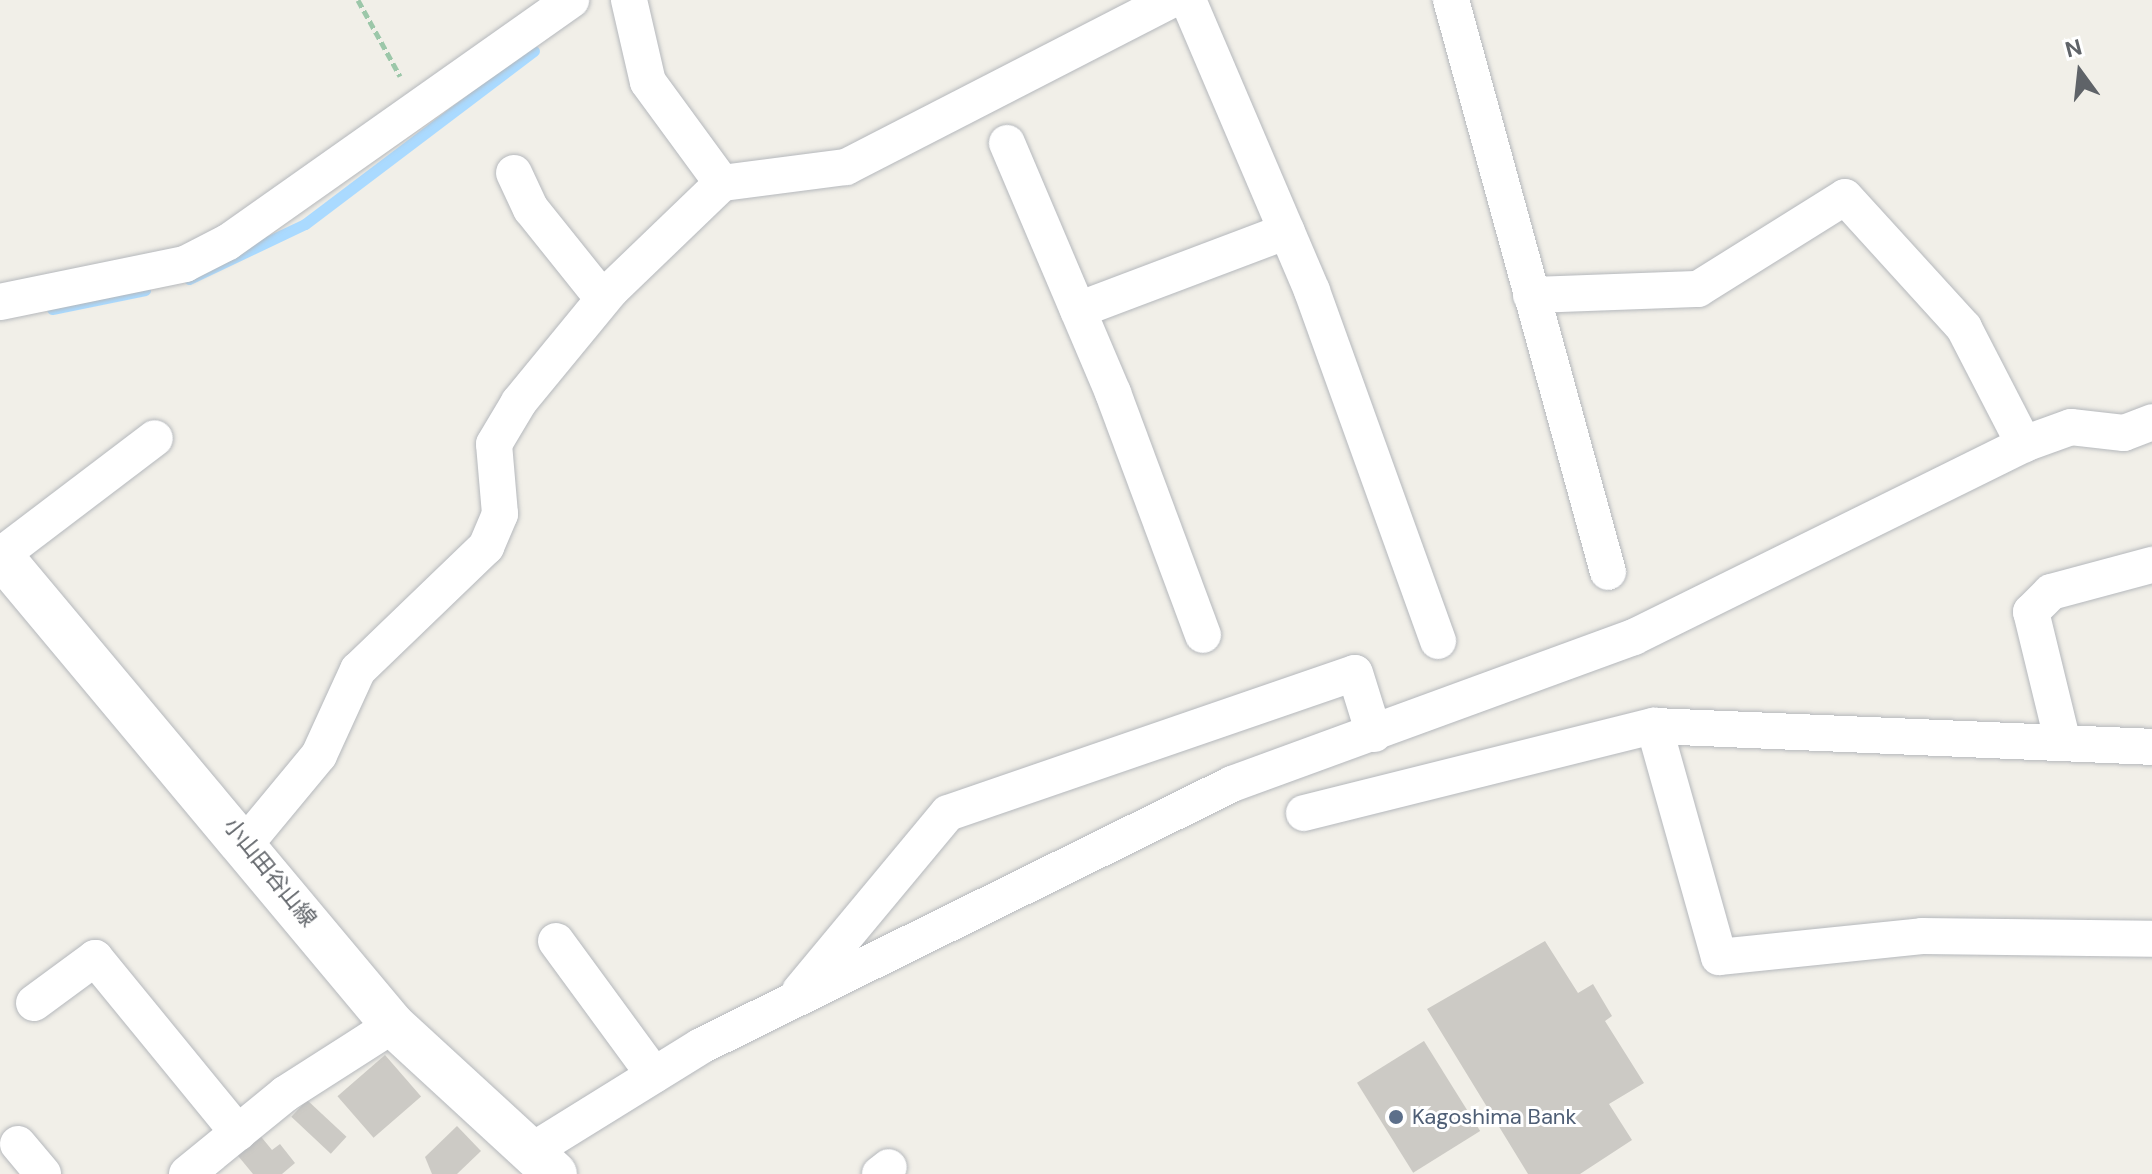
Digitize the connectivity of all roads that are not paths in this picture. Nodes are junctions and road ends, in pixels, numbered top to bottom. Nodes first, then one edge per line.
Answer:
1 (571, 0) edge
2 (629, 0) edge
3 (1171, 0) edge
4 (1188, 0) edge
5 (1451, 0) edge
6 (1007, 143) dead end
7 (514, 173) dead end
8 (722, 183) junction
9 (1287, 231) junction
10 (1531, 295) junction
11 (603, 299) junction
12 (0, 302) edge
13 (1078, 310) junction
14 (2152, 422) edge
15 (155, 438) dead end
16 (2024, 444) junction
17 (0, 555) edge
18 (2152, 565) edge
19 (1608, 572) dead end
20 (1203, 635) dead end
21 (1438, 641) dead end
22 (1654, 726) junction
23 (1374, 734) junction
24 (2063, 743) junction
25 (2152, 747) edge
26 (1304, 813) dead end
27 (247, 842) junction
28 (2152, 939) edge
29 (556, 941) dead end
30 (791, 1001) junction
31 (34, 1003) dead end
32 (393, 1025) junction
33 (654, 1075) junction
34 (238, 1133) junction
35 (18, 1144) dead end
36 (542, 1163) edge
37 (43, 1174) edge
38 (187, 1174) edge

1 - 12 street
2 - 8 street
3 - 8 street
4 - 9 street
5 - 10 street
6 - 13 street
7 - 11 street
8 - 11 street
9 - 13 street
9 - 21 street
10 - 16 street
10 - 19 street
11 - 27 street
13 - 20 street
14 - 16 street
15 - 17 street
16 - 23 street
17 - 27 main road, 小山田谷山線
18 - 24 street
22 - 24 street
22 - 26 street
22 - 28 street
23 - 30 street
23 - 30 street
24 - 25 street
27 - 32 main road, 小山田谷山線
29 - 33 street
30 - 33 street
31 - 34 street
32 - 34 street
32 - 36 main road, 小山田谷山線
33 - 36 street
34 - 38 street
35 - 37 street

